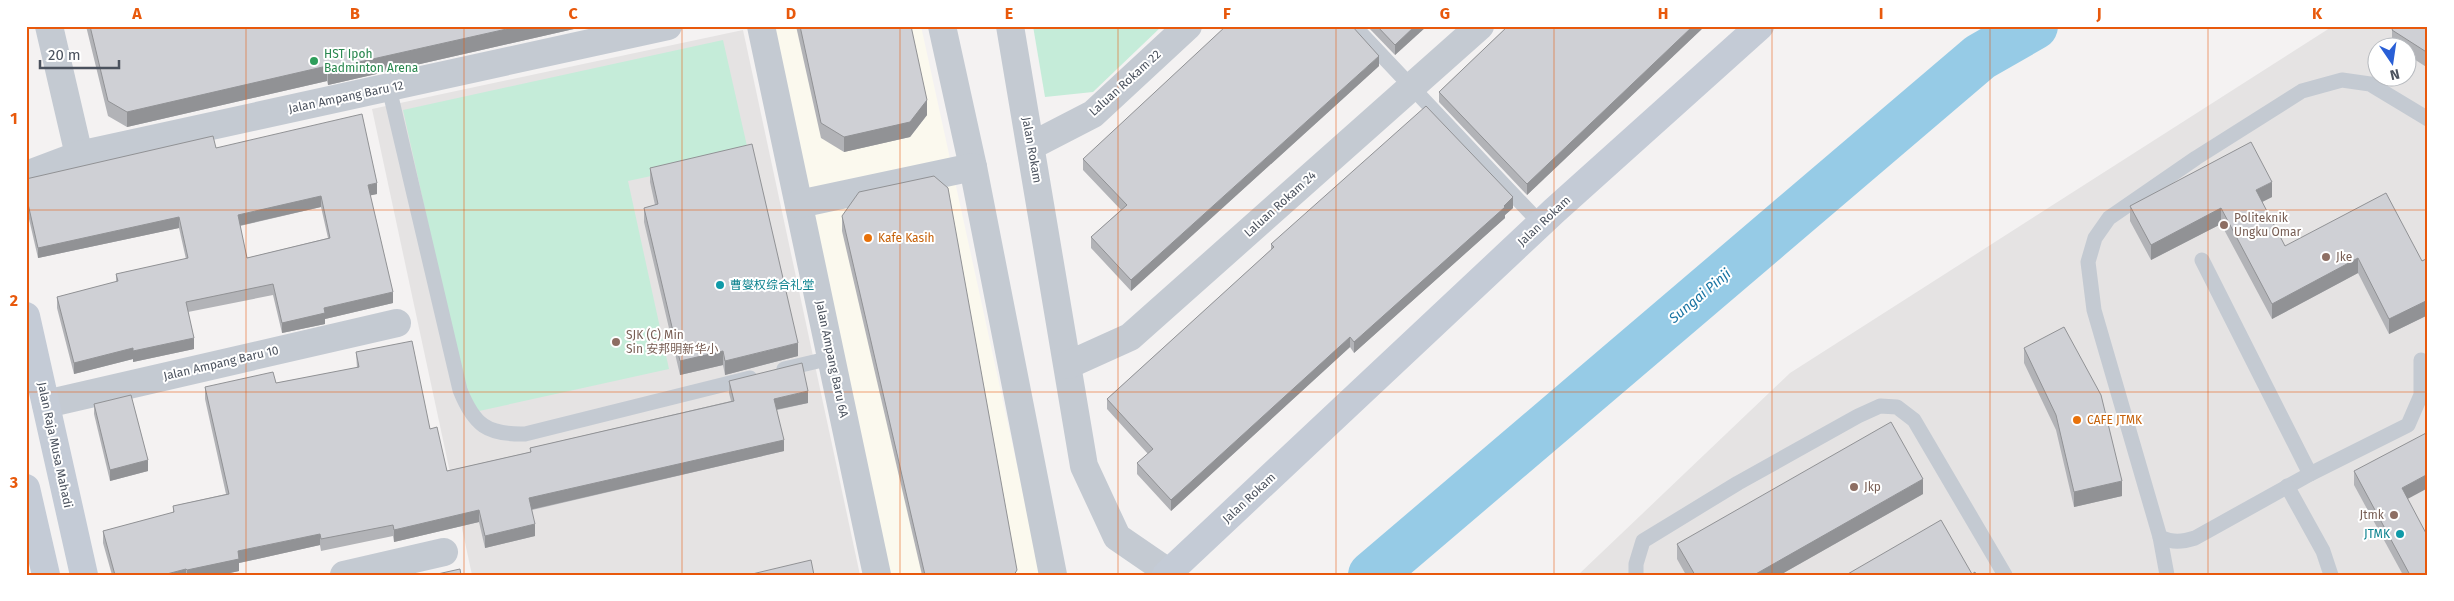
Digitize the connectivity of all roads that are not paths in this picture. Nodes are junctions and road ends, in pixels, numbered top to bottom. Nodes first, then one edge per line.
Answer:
1 (49, 26) edge
2 (668, 26) edge
3 (762, 26) edge
4 (942, 26) edge
5 (1010, 26) edge
6 (1188, 26) edge
7 (1354, 26) edge
8 (1480, 26) edge
9 (1760, 26) edge
10 (389, 88) junction
11 (1411, 88) junction
12 (2428, 119) edge
13 (1031, 146) junction
14 (79, 155) junction
15 (973, 166) junction
16 (26, 175) edge
17 (799, 204) junction
18 (1541, 224) junction
19 (2202, 260) dead end
20 (26, 316) edge
21 (397, 323) dead end
22 (831, 358) junction
23 (2421, 360) dead end
24 (1068, 365) junction
25 (46, 404) junction
26 (2310, 474) junction
27 (2287, 486) junction
28 (26, 488) edge
29 (2160, 537) junction
30 (444, 552) dead end
31 (1167, 573) edge
32 (46, 575) edge
33 (84, 575) edge
34 (344, 575) edge
35 (877, 575) edge
36 (1052, 575) edge
37 (1636, 575) edge
38 (2005, 575) edge
39 (2167, 575) edge
40 (2331, 575) edge

1 - 14 street
2 - 10 street, Jalan Ampang Baru 12
3 - 17 street, Jalan Ampang Baru 6A
4 - 15 street
5 - 13 street, Jalan Rokam
6 - 13 street, Laluan Rokam 22
7 - 11 lane
8 - 11 street, Laluan Rokam 24
9 - 18 main road, Jalan Rokam
10 - 14 street, Jalan Ampang Baru 12
10 - 22 lane
11 - 18 lane
11 - 24 street, Laluan Rokam 24
12 - 29 lane
13 - 24 street, Jalan Rokam
14 - 16 street, Jalan Ampang Baru 12
15 - 17 street
15 - 36 street
17 - 22 street, Jalan Ampang Baru 6A
18 - 31 main road, Jalan Rokam
19 - 26 lane
20 - 25 main road, Jalan Raja Musa Mahadi
21 - 25 street, Jalan Ampang Baru 10
22 - 35 street, Jalan Ampang Baru 6A
23 - 26 lane
24 - 31 street, Jalan Rokam
25 - 33 main road, Jalan Raja Musa Mahadi
26 - 27 lane
27 - 29 lane
27 - 40 lane
28 - 32 main road
29 - 39 lane
30 - 34 street
37 - 38 lane

